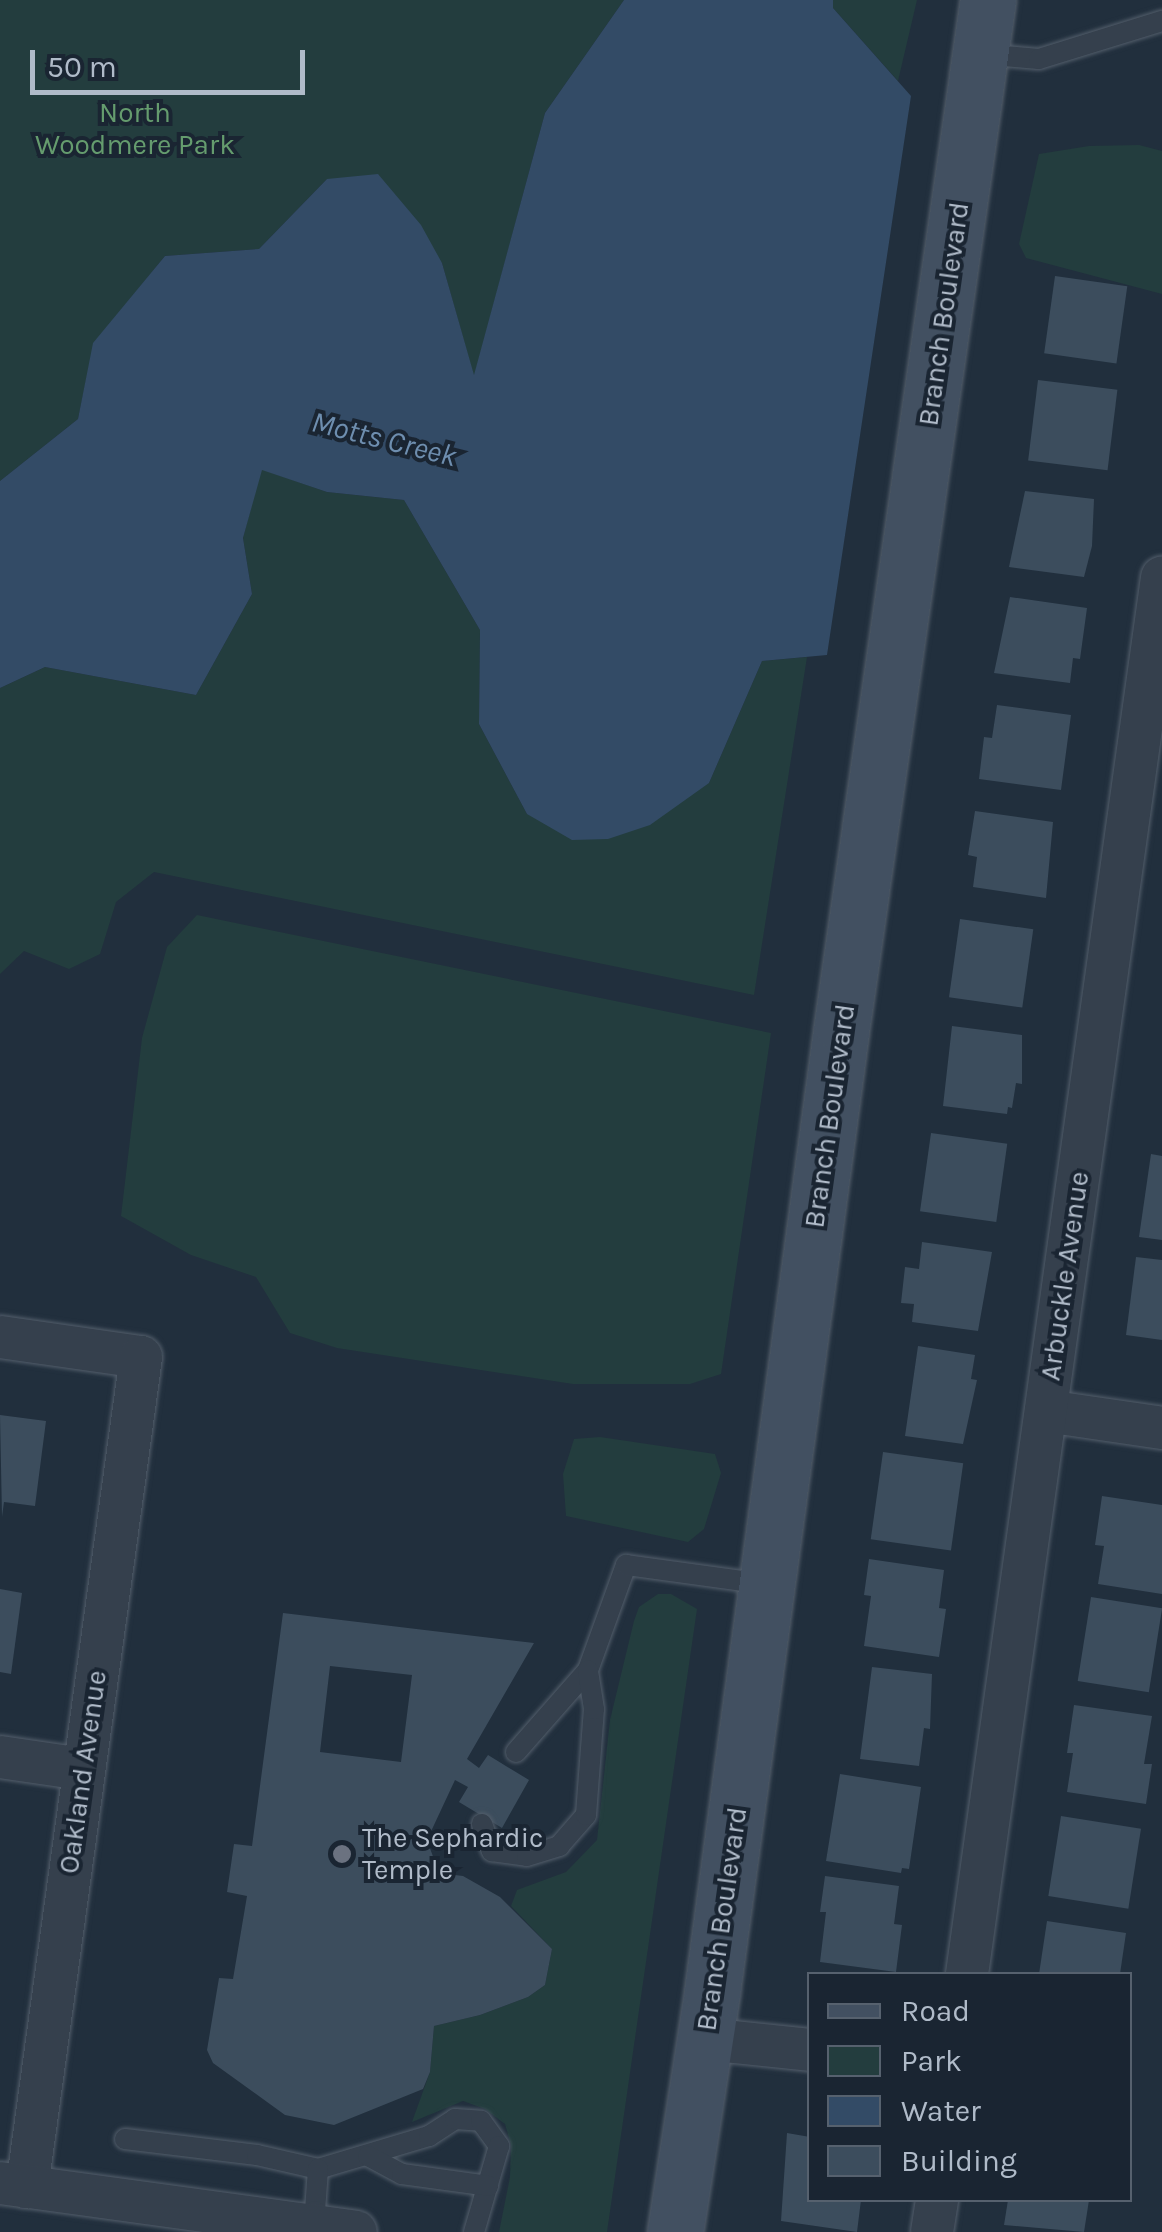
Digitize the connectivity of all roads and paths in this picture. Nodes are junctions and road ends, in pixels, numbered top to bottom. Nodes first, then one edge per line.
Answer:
1 (988, 0) edge
2 (1162, 20) edge
3 (981, 54) junction
4 (1162, 578) edge
5 (0, 1337) edge
6 (1046, 1412) junction
7 (1162, 1428) edge
8 (767, 1584) junction
9 (588, 1670) junction
10 (516, 1752) dead end
11 (0, 1757) edge
12 (82, 1769) junction
13 (482, 1824) dead end
14 (967, 1972) edge
15 (706, 2039) junction
16 (807, 2050) edge
17 (125, 2139) dead end
18 (368, 2156) junction
19 (318, 2169) junction
20 (13, 2185) edge
21 (488, 2186) junction
22 (937, 2202) edge
23 (195, 2221) edge
24 (339, 2230) edge
25 (474, 2232) edge
26 (675, 2232) edge
27 (932, 2232) edge

1 - 3 street, Branch Boulevard
2 - 3 lane
3 - 8 street, Branch Boulevard
4 - 6 street, Arbuckle Avenue
5 - 12 street, Oakland Avenue
6 - 7 street
6 - 14 street, Arbuckle Avenue
8 - 9 lane
8 - 15 street, Branch Boulevard
9 - 10 lane
9 - 13 lane
11 - 12 street
12 - 20 street, Oakland Avenue
15 - 16 street
15 - 26 street, Branch Boulevard
17 - 19 lane
18 - 19 lane
18 - 21 lane
18 - 21 lane
19 - 24 lane
20 - 23 street
21 - 25 lane
22 - 27 street
23 - 24 street

